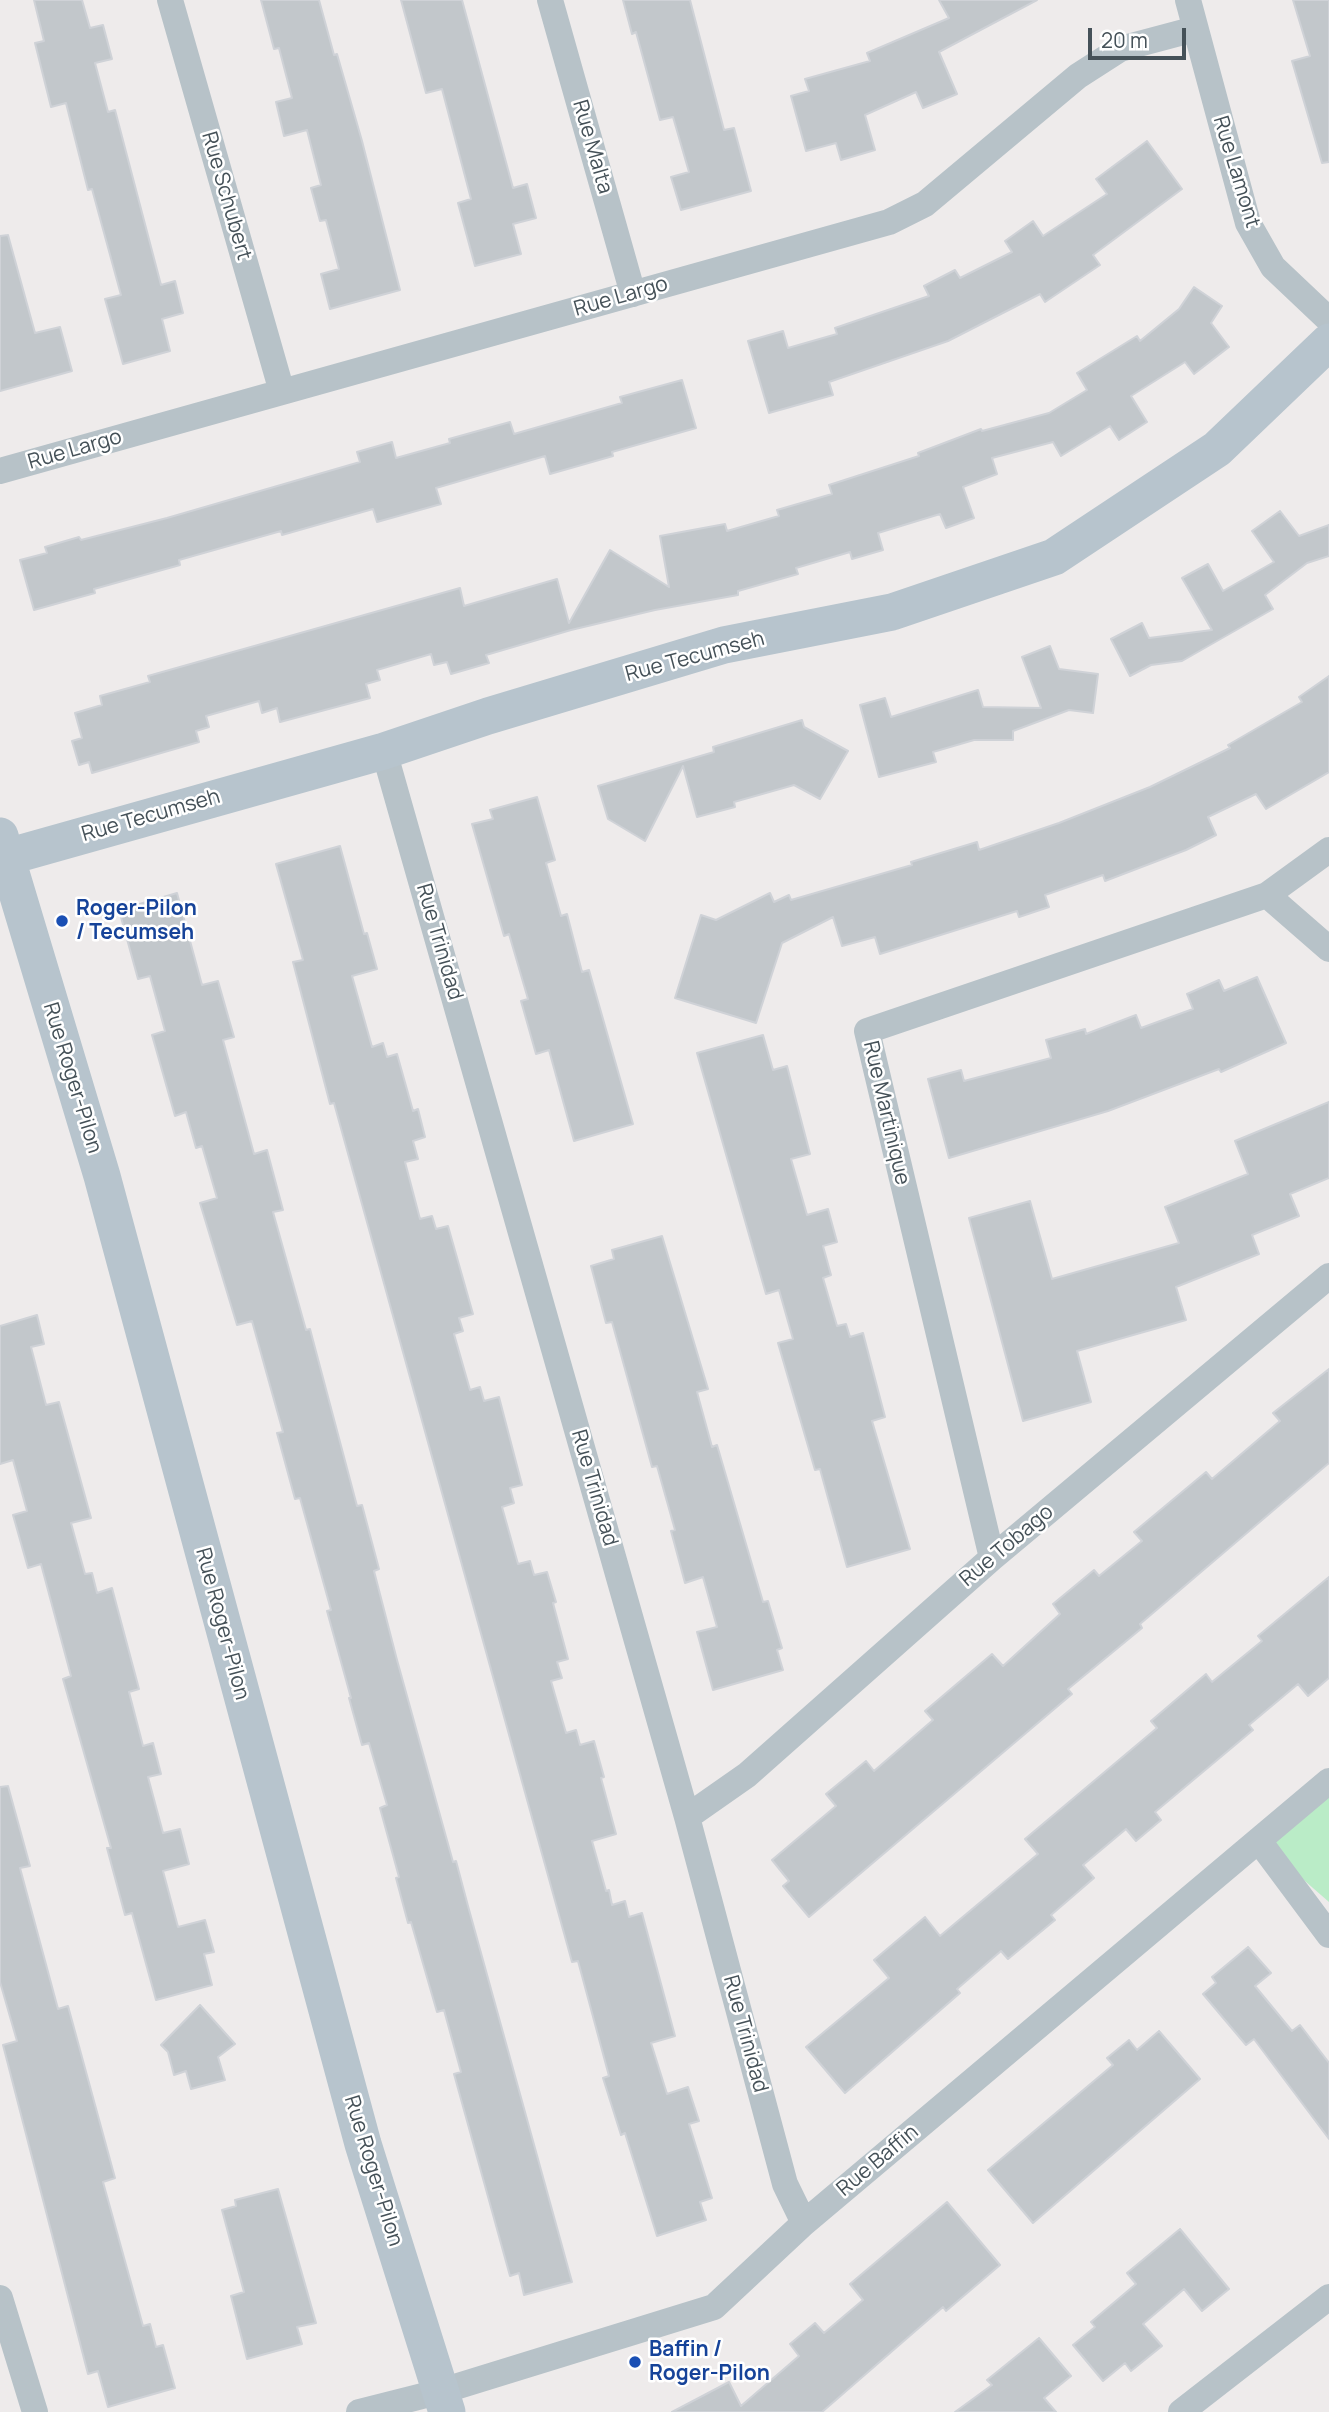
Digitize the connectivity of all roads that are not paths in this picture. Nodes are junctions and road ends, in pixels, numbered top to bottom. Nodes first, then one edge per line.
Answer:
1 (170, 0) edge
2 (551, 0) edge
3 (1188, 0) edge
4 (1195, 29) junction
5 (633, 294) junction
6 (1329, 320) edge
7 (1329, 342) edge
8 (282, 392) junction
9 (0, 471) edge
10 (384, 751) junction
11 (2, 850) edge
12 (1329, 850) edge
13 (1267, 895) junction
14 (1329, 950) edge
15 (1329, 1276) edge
16 (992, 1558) junction
17 (1329, 1781) edge
18 (687, 1817) junction
19 (1258, 1841) junction
20 (1329, 1935) edge
21 (804, 2223) junction
22 (1329, 2297) edge
23 (0, 2298) edge
24 (445, 2401) edge
25 (1190, 2409) edge
26 (35, 2412) edge
27 (359, 2412) edge

1 - 8 street, Rue Schubert
2 - 5 street, Rue Malta
3 - 4 street, Rue Lamont
4 - 5 street, Rue Largo
4 - 6 street, Rue Lamont
5 - 8 street, Rue Largo
7 - 10 street, Rue Tecumseh
8 - 9 street, Rue Largo
10 - 11 street, Rue Tecumseh
10 - 18 street, Rue Trinidad
11 - 24 street, Rue Roger-Pilon
12 - 13 street, Rue Martinique
13 - 14 street
13 - 16 street, Rue Martinique
15 - 16 street, Rue Tobago
16 - 18 street, Rue Tobago
17 - 19 street, Rue Baffin
18 - 21 street, Rue Trinidad
19 - 20 street
19 - 21 street, Rue Baffin
21 - 24 street, Rue Baffin
22 - 25 street
23 - 26 street
24 - 27 street, Rue Baffin

